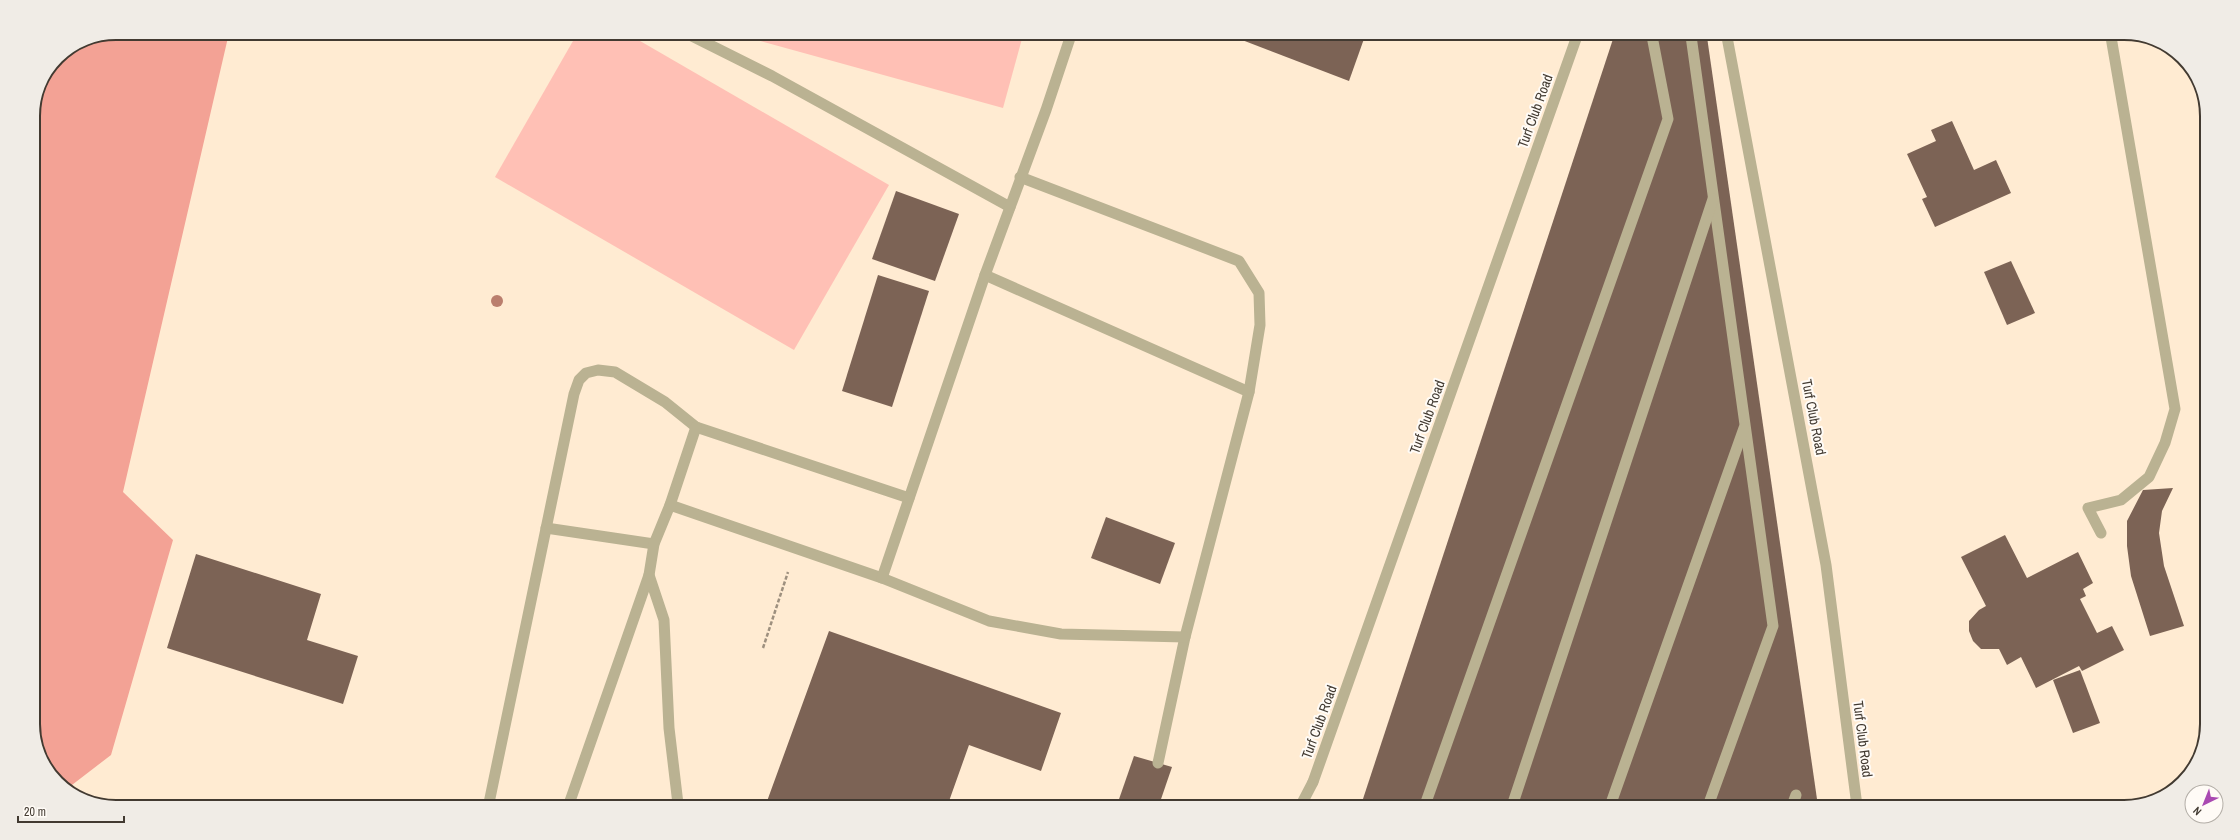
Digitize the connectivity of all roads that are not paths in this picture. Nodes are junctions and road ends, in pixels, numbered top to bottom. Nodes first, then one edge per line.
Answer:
1 (700, 40) edge
2 (1069, 40) edge
3 (1577, 40) edge
4 (1653, 40) edge
5 (1692, 40) edge
6 (1728, 40) edge
7 (2112, 40) edge
8 (1020, 177) junction
9 (1714, 196) junction
10 (1010, 207) junction
11 (985, 275) junction
12 (1249, 392) junction
13 (1745, 425) junction
14 (696, 427) junction
15 (909, 498) junction
16 (670, 505) junction
17 (546, 528) junction
18 (2101, 533) dead end
19 (654, 544) junction
20 (649, 575) junction
21 (882, 578) junction
22 (1185, 638) junction
23 (1158, 763) dead end
24 (1796, 795) dead end
25 (490, 800) edge
26 (569, 800) edge
27 (677, 800) edge
28 (1304, 800) edge
29 (1427, 800) edge
30 (1514, 800) edge
31 (1612, 800) edge
32 (1710, 800) edge
33 (1794, 800) edge
34 (1856, 800) edge

1 - 10 street
2 - 8 street
3 - 28 street, Turf Club Road
4 - 29 street
5 - 9 street
6 - 34 street, Turf Club Road
7 - 18 street
8 - 10 street
8 - 12 street
9 - 13 street
9 - 30 street
10 - 11 street
11 - 12 street
11 - 15 street
12 - 22 street
13 - 31 street
13 - 32 street
14 - 15 street
14 - 16 street
14 - 17 street
15 - 21 street
16 - 19 street
16 - 21 street
17 - 19 street
17 - 25 street
19 - 20 street
20 - 26 street
20 - 27 street
21 - 22 street
22 - 23 street
24 - 33 street

